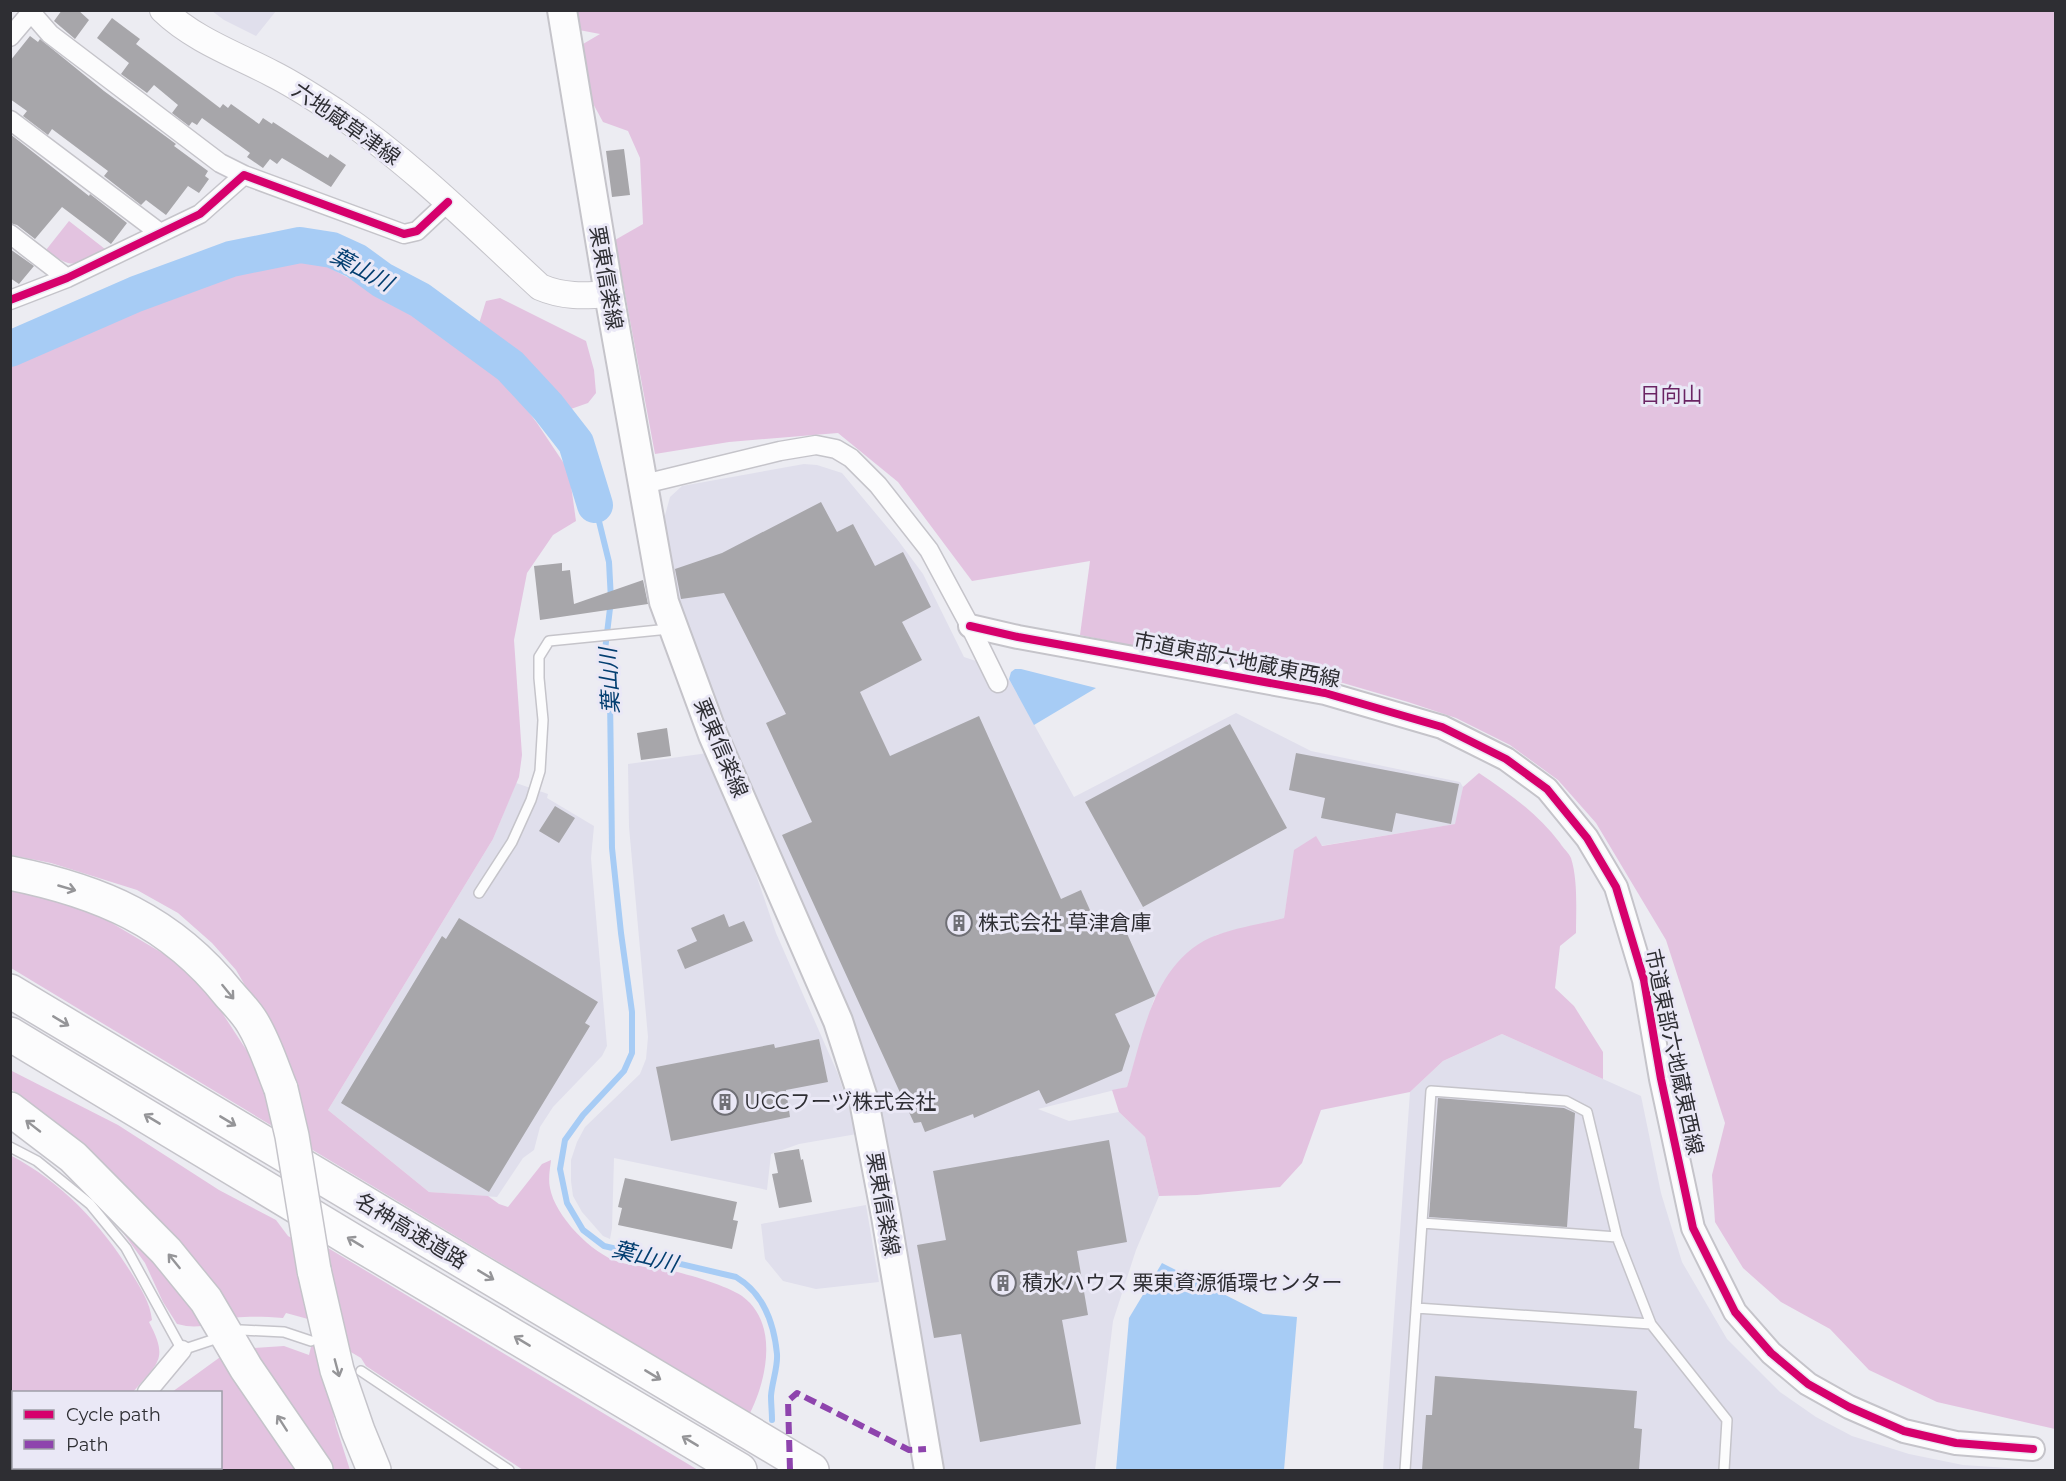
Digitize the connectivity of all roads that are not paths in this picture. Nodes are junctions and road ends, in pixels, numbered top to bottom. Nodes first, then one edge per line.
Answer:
1 (163, 10) edge
2 (562, 10) edge
3 (31, 11) edge
4 (10, 37) edge
5 (10, 120) edge
6 (244, 175) junction
7 (448, 202) junction
8 (159, 233) junction
9 (10, 234) edge
10 (67, 278) junction
11 (609, 294) junction
12 (10, 300) edge
13 (644, 484) junction
14 (970, 626) junction
15 (674, 628) junction
16 (998, 683) dead end
17 (10, 873) edge
18 (479, 892) dead end
19 (10, 991) edge
20 (10, 1034) edge
21 (10, 1109) edge
22 (10, 1147) edge
23 (1422, 1223) junction
24 (1617, 1237) junction
25 (1416, 1308) junction
26 (1651, 1324) junction
27 (241, 1330) dead end
28 (212, 1340) dead end
29 (311, 1341) dead end
30 (182, 1350) junction
31 (361, 1371) dead end
32 (148, 1391) edge
33 (2032, 1449) dead end
34 (316, 1470) edge
35 (374, 1470) edge
36 (509, 1470) edge
37 (740, 1470) edge
38 (812, 1470) edge
39 (929, 1470) edge
40 (1405, 1470) edge
41 (1724, 1470) edge

1 - 7 main road, 六地蔵草津線
2 - 11 main road, 栗東信楽線
3 - 4 street
3 - 6 street
5 - 8 street
6 - 7 street
6 - 8 street
7 - 11 main road, 六地蔵草津線
8 - 10 street
9 - 10 street
10 - 12 street
11 - 13 main road, 栗東信楽線
13 - 14 street
13 - 15 main road, 栗東信楽線
14 - 16 street
14 - 33 street, 市道東部六地蔵東西線
15 - 18 lane
15 - 39 main road, 栗東信楽線
17 -> 35 highway, bridge
19 -> 38 highway, 名神高速道路
37 -> 20 highway, 名神高速道路
34 -> 21 highway
22 - 30 lane
23 - 24 lane
23 - 24 lane
23 - 25 lane
24 - 26 lane
25 - 26 lane
25 - 40 lane
26 - 41 lane
27 - 29 lane
28 - 30 lane
30 - 32 street
31 - 36 lane

